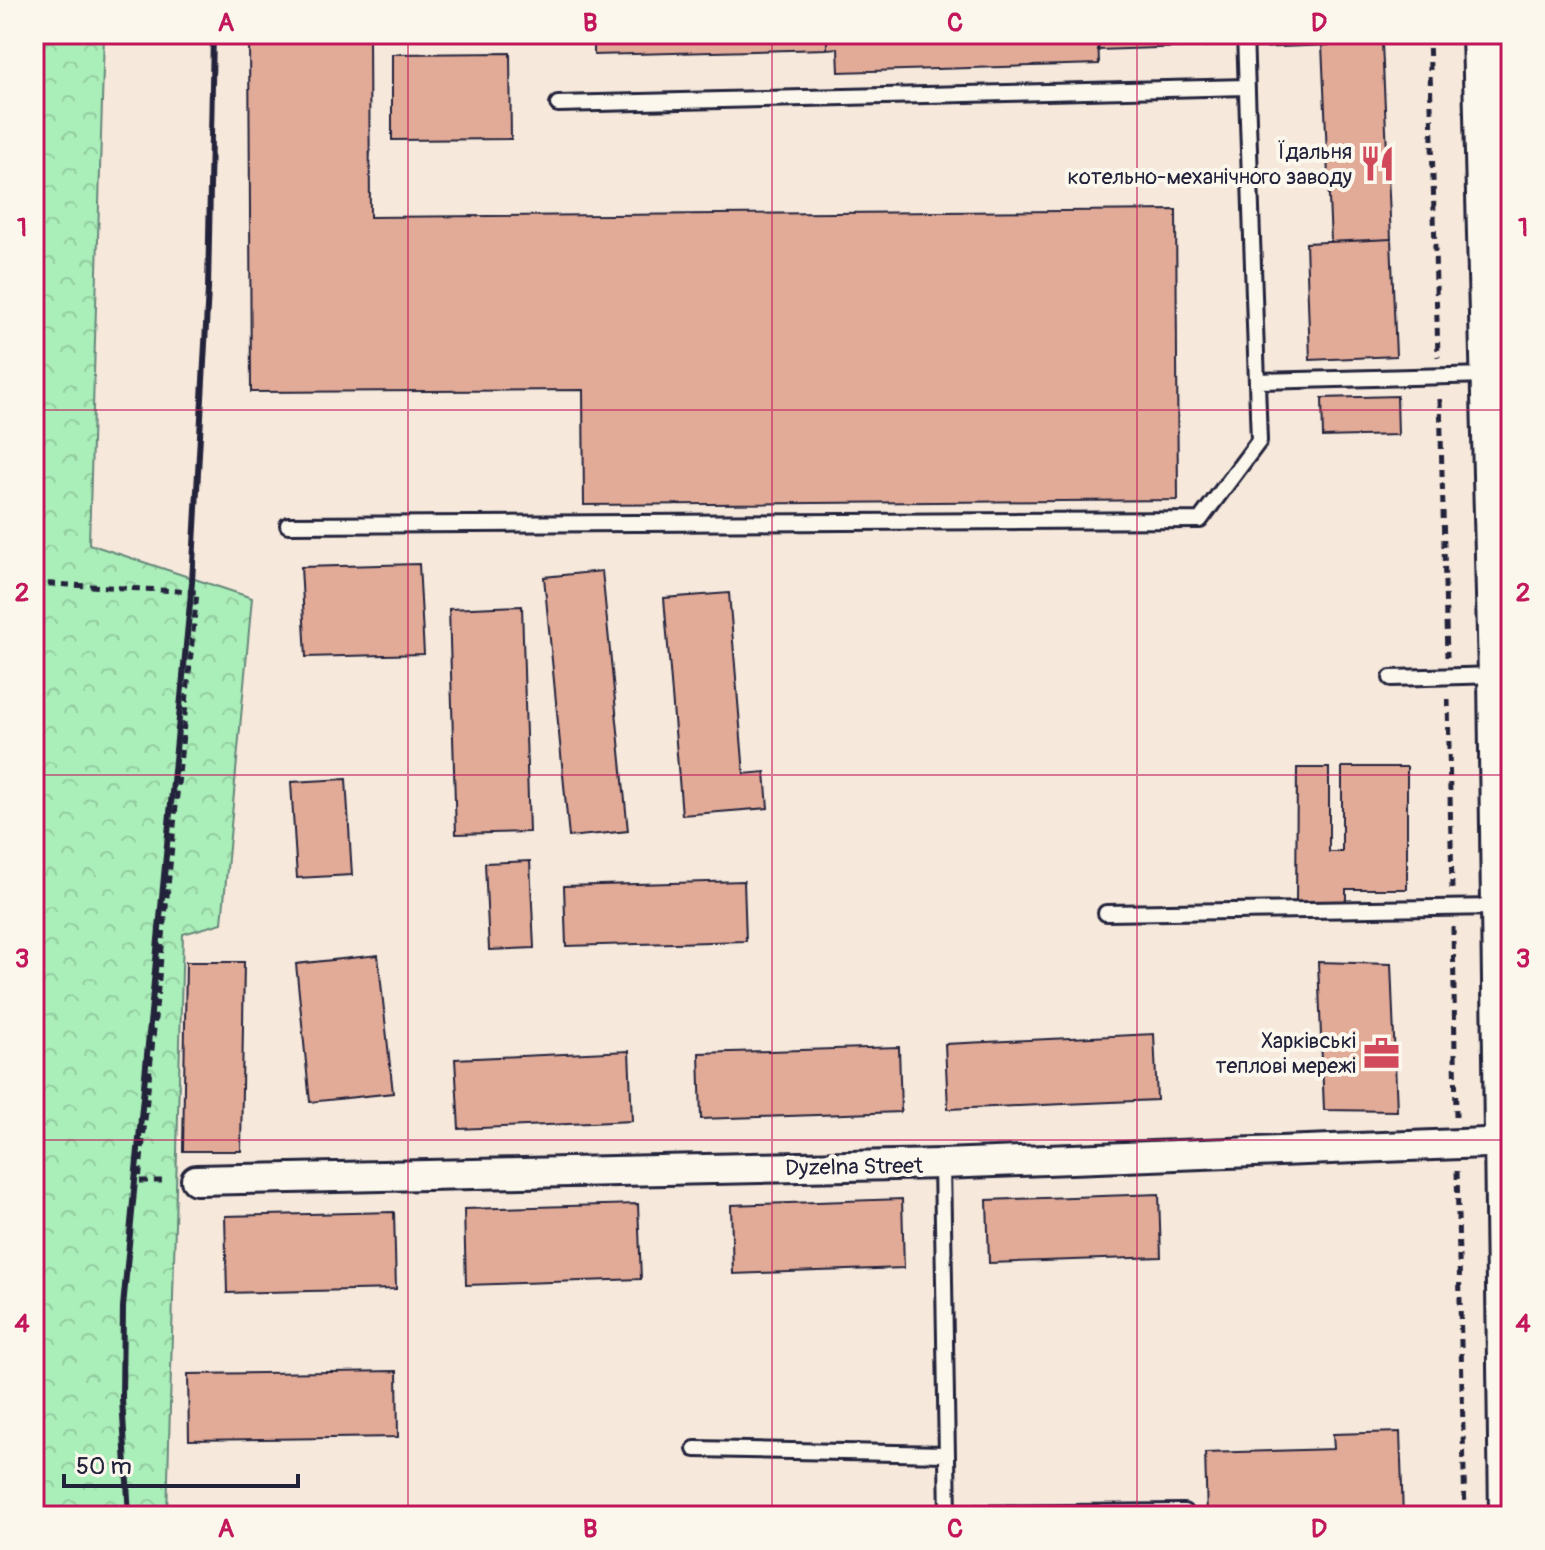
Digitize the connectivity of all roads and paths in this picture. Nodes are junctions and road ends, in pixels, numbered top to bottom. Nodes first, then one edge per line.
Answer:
1 (1245, 34) edge
2 (1429, 34) edge
3 (1483, 34) edge
4 (1246, 87) junction
5 (558, 104) dead end
6 (1489, 375) junction
7 (1439, 377) junction
8 (1257, 381) junction
9 (1501, 470) edge
10 (288, 525) dead end
11 (34, 583) edge
12 (1499, 675) junction
13 (1447, 676) junction
14 (1391, 678) dead end
15 (1505, 728) edge
16 (1503, 907) junction
17 (1453, 908) junction
18 (1106, 913) dead end
19 (1508, 1142) edge
20 (1456, 1143) junction
21 (942, 1164) junction
22 (196, 1180) joint
23 (695, 1449) dead end
24 (1509, 1452) edge
25 (947, 1454) junction
26 (1184, 1512) dead end
27 (948, 1515) edge
28 (1465, 1516) edge
29 (1510, 1516) edge

1 - 4 lane
2 - 7 path
3 - 6 street
4 - 5 lane
4 - 8 lane
6 - 7 lane
6 - 9 street
7 - 8 lane
7 - 13 path
8 - 10 lane
9 - 12 street
11 - 22 path
12 - 13 lane
12 - 15 street
13 - 14 lane
13 - 17 path
15 - 16 street
16 - 17 lane
16 - 19 street
17 - 18 lane
17 - 20 path
19 - 20 street, Dyzelna Street
19 - 24 street
20 - 21 street, Dyzelna Street
20 - 28 path
21 - 22 street, Dyzelna Street
21 - 25 lane
23 - 25 lane
24 - 29 street
25 - 27 lane
26 - 27 lane

